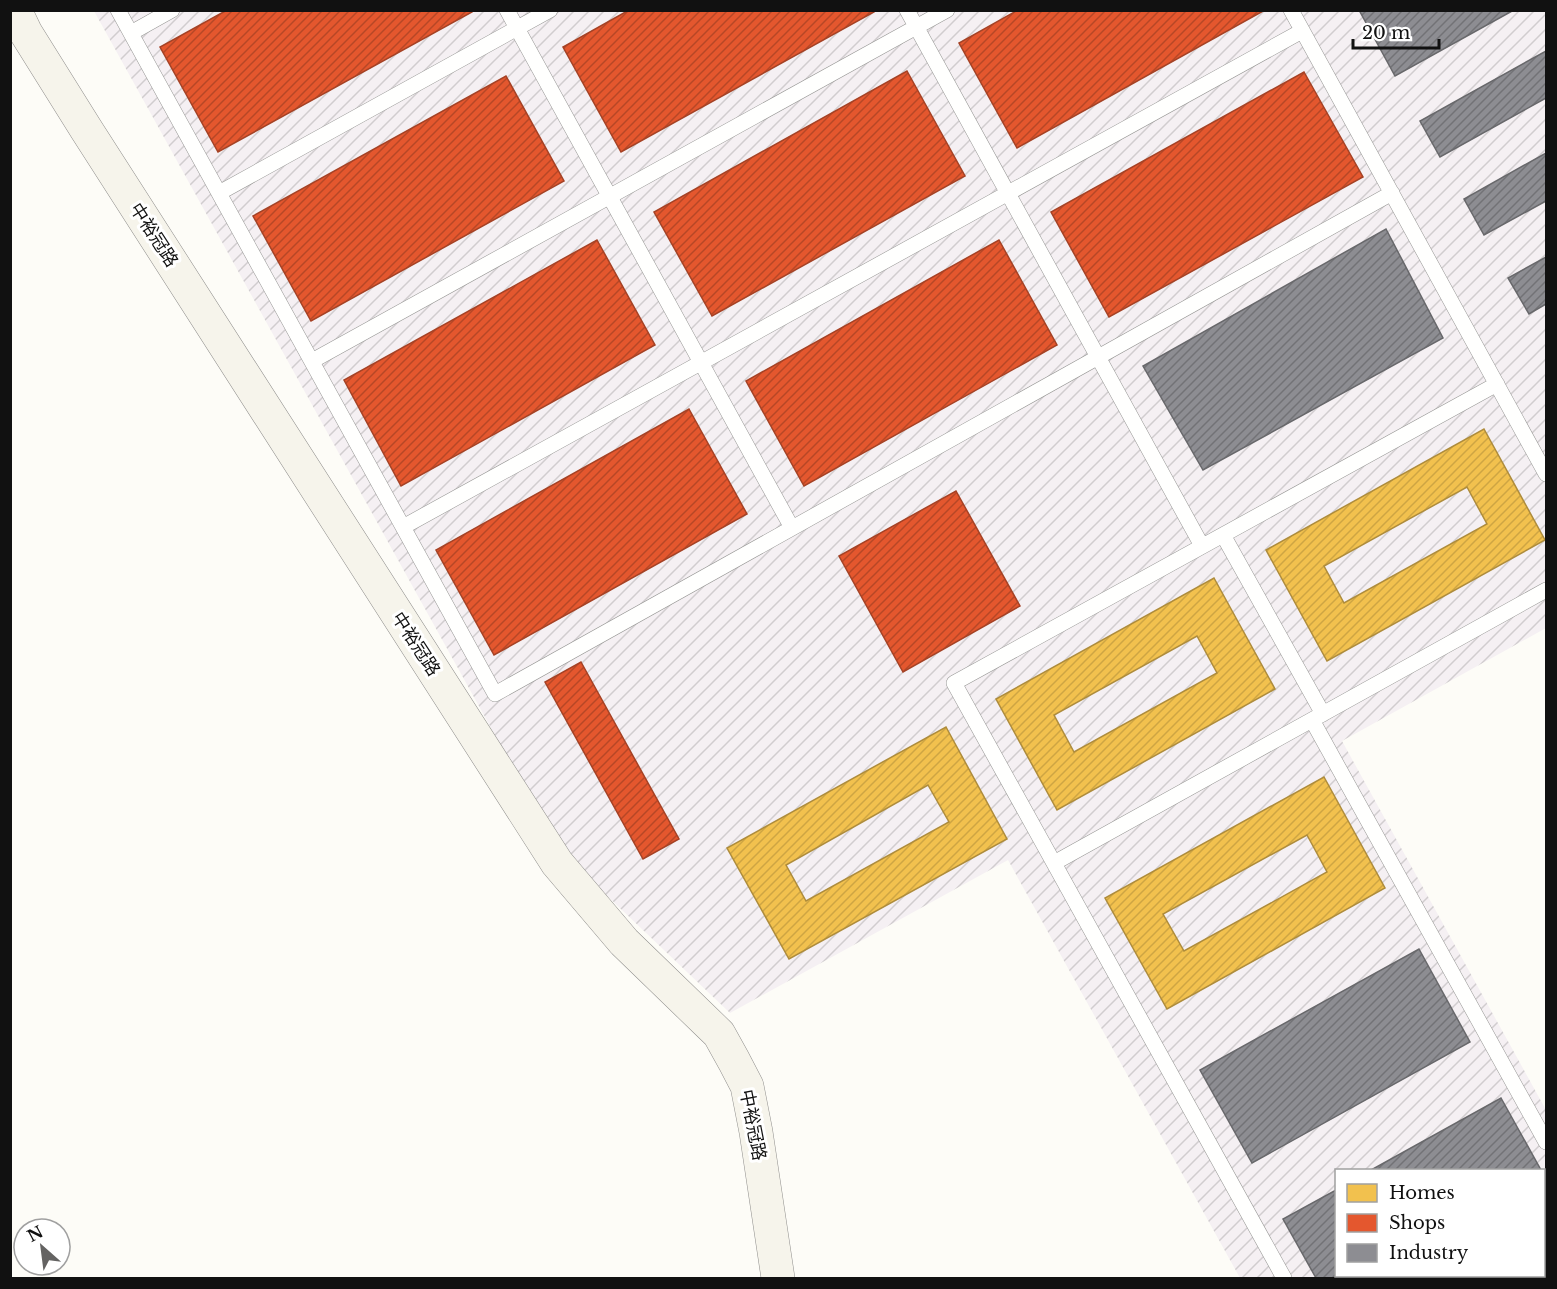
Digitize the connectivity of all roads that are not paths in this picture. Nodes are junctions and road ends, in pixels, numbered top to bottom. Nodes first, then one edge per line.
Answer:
1 (15, 10) edge
2 (118, 10) edge
3 (172, 10) edge
4 (507, 10) edge
5 (550, 10) edge
6 (907, 10) edge
7 (947, 10) edge
8 (1291, 10) edge
9 (916, 28) junction
10 (517, 29) junction
11 (1302, 31) junction
12 (131, 33) junction
13 (219, 193) junction
14 (1008, 193) junction
15 (1392, 193) junction
16 (609, 197) junction
17 (1098, 357) junction
18 (312, 361) junction
19 (701, 363) junction
20 (1497, 384) junction
21 (1546, 474) edge
22 (403, 527) junction
23 (792, 528) junction
24 (1223, 535) junction
25 (1202, 546) junction
26 (1546, 590) edge
27 (1318, 717) junction
28 (1054, 863) junction
29 (1546, 1142) edge
30 (778, 1278) edge
31 (1284, 1278) edge

1 - 30 street, 中裕冠路
2 - 12 lane
3 - 12 lane
4 - 10 lane
5 - 10 lane
6 - 9 lane
7 - 9 lane
8 - 11 lane
9 - 14 lane
9 - 16 lane
10 - 13 lane
10 - 16 lane
11 - 14 lane
11 - 15 lane
12 - 13 lane
13 - 18 lane
14 - 17 lane
14 - 19 lane
15 - 17 lane
15 - 20 lane
16 - 18 lane
16 - 19 lane
17 - 23 lane
17 - 25 lane
18 - 22 lane
19 - 22 lane
19 - 23 lane
20 - 21 lane
20 - 24 lane
22 - 23 lane
24 - 25 lane
24 - 27 lane
25 - 28 lane
26 - 27 lane
27 - 28 lane
27 - 29 lane
28 - 31 lane

